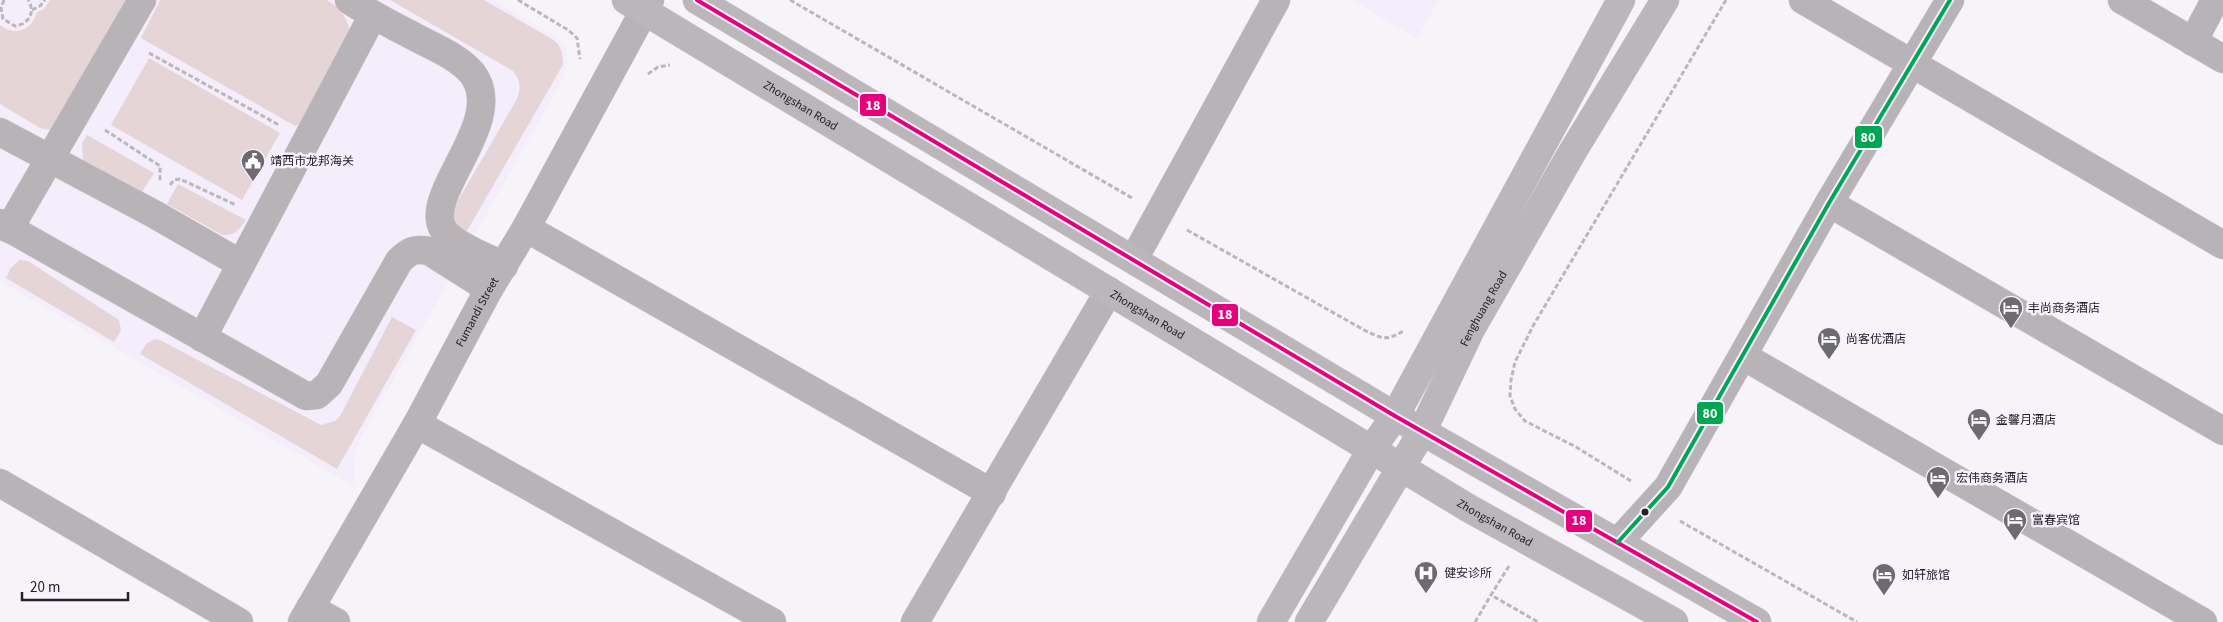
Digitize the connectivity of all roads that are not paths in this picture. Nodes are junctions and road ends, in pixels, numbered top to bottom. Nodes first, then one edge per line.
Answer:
1 (142, 0) edge
2 (349, 0) edge
3 (697, 0) edge
4 (1621, 0) edge
5 (1665, 0) edge
6 (1803, 0) edge
7 (1950, 0) edge
8 (2122, 0) edge
9 (2216, 0) edge
10 (1273, 1) edge
11 (640, 4) edge
12 (373, 16) junction
13 (2193, 42) junction
14 (2223, 59) edge
15 (1911, 63) junction
16 (0, 132) edge
17 (49, 160) junction
18 (1830, 203) junction
19 (5, 226) edge
20 (526, 228) junction
21 (2223, 245) edge
22 (1134, 259) junction
23 (241, 264) junction
24 (504, 266) junction
25 (489, 289) junction
26 (1109, 291) junction
27 (202, 338) junction
28 (1743, 356) junction
29 (1395, 416) junction
30 (417, 424) junction
31 (2223, 431) edge
32 (1422, 432) junction
33 (1371, 450) junction
34 (1401, 468) junction
35 (0, 483) edge
36 (992, 493) junction
37 (1618, 542) junction
38 (306, 615) edge
39 (239, 622) edge
40 (336, 622) edge
41 (772, 622) edge
42 (915, 622) edge
43 (1271, 622) edge
44 (1309, 622) edge
45 (1674, 622) edge
46 (1757, 622) edge
47 (2203, 622) edge

1 - 17 street
2 - 12 street
3 - 22 main road
4 - 29 main road
5 - 32 main road, Fenghuang Road
6 - 15 street
7 - 15 street
8 - 13 street
9 - 13 street
10 - 22 street
11 - 20 street, Fumandi Street
11 - 26 main road, Zhongshan Road
12 - 23 street
12 - 24 street
13 - 14 street
15 - 18 street
15 - 21 street
16 - 17 street
17 - 19 street
17 - 23 street
18 - 28 street
18 - 31 street
19 - 27 street
20 - 24 street, Fumandi Street
20 - 36 street
22 - 29 main road
23 - 27 street
24 - 25 street, Fumandi Street
25 - 27 street
25 - 30 street, Fumandi Street
26 - 33 main road, Zhongshan Road
26 - 36 street
28 - 37 street
28 - 47 street
29 - 32 main road
29 - 33 main road
30 - 38 street, Fumandi Street
30 - 41 street
32 - 34 main road, Fenghuang Road
32 - 37 main road
33 - 34 main road, Zhongshan Road
33 - 43 main road
34 - 44 main road, Fenghuang Road
34 - 45 main road, Zhongshan Road
35 - 39 street
36 - 42 street
37 - 46 main road
38 - 40 street

